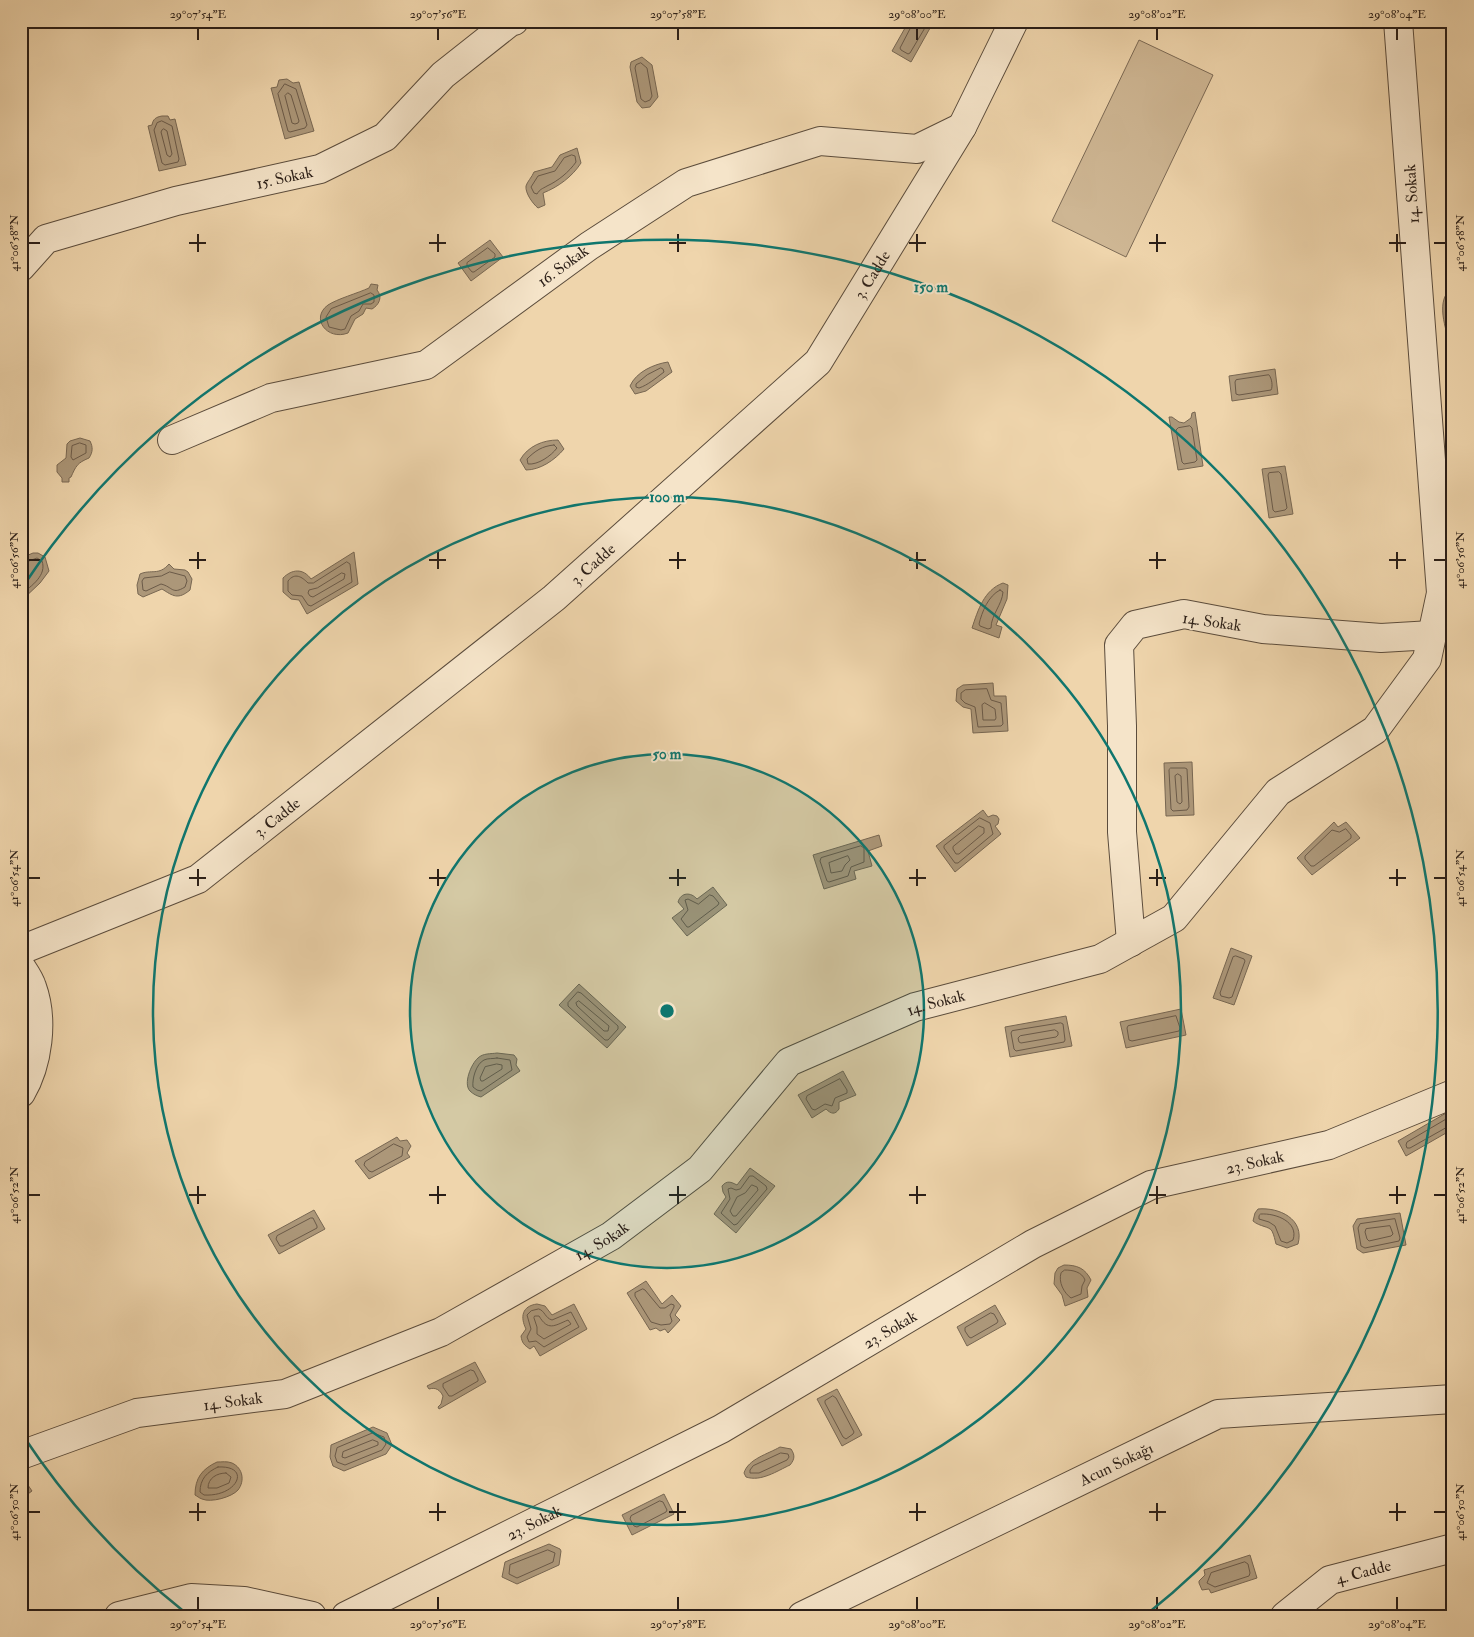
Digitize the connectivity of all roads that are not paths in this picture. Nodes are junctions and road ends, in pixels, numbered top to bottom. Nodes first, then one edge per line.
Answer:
1 (514, 21) edge
2 (1014, 21) edge
3 (1398, 21) edge
4 (962, 127) junction
5 (21, 267) edge
6 (172, 440) dead end
7 (1432, 635) junction
8 (1131, 942) junction
9 (21, 950) edge
10 (21, 966) edge
11 (21, 1094) edge
12 (1453, 1094) edge
13 (1453, 1399) edge
14 (21, 1455) edge
15 (1453, 1548) edge
16 (120, 1616) edge
17 (312, 1616) edge
18 (346, 1616) edge
19 (802, 1616) edge
20 (1285, 1616) edge

1 - 5 street, 15. Sokak
2 - 4 street, 3. Cadde
3 - 7 street, 14. Sokak
4 - 6 street, 16. Sokak
4 - 9 street, 3. Cadde
7 - 8 street, 14. Sokak
7 - 8 street, 14. Sokak
8 - 14 street, 14. Sokak
10 - 11 street
12 - 18 street, 23. Sokak
13 - 19 street, Acun Sokağı
15 - 20 street, 4. Cadde
16 - 17 street

